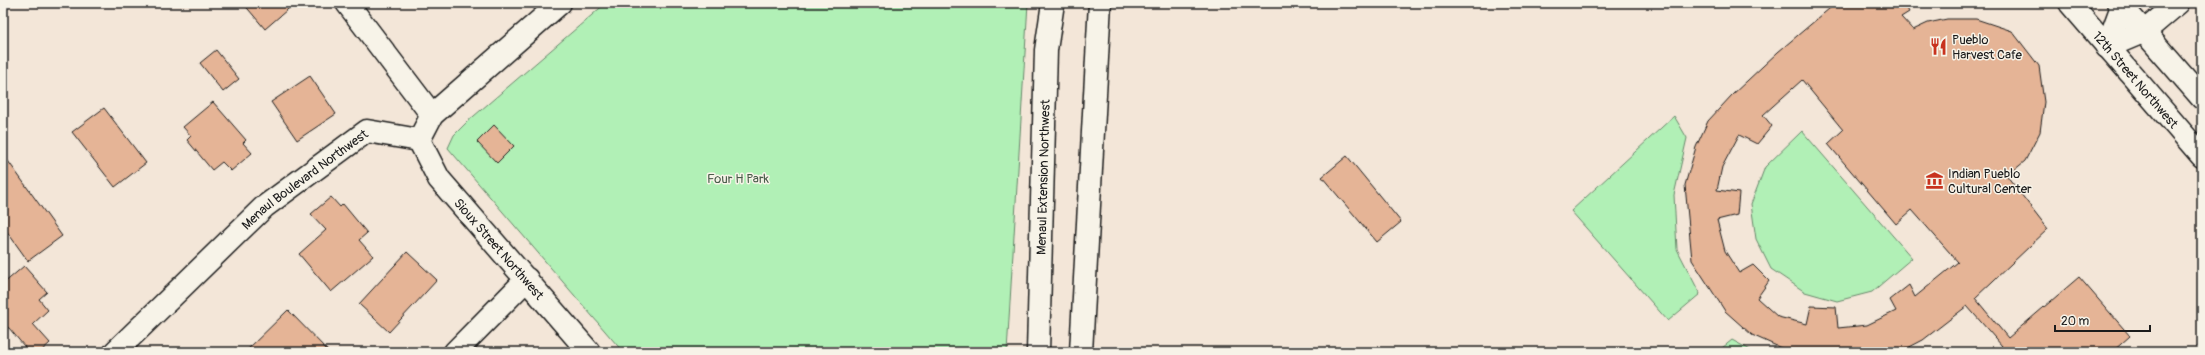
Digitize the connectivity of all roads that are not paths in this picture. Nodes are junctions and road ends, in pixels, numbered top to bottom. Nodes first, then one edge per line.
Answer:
1 (347, 3) edge
2 (560, 3) edge
3 (1053, 3) edge
4 (1100, 3) edge
5 (2070, 3) edge
6 (2178, 3) edge
7 (2122, 4) edge
8 (2145, 31) junction
9 (2107, 47) junction
10 (2202, 98) edge
11 (432, 115) junction
12 (419, 140) junction
13 (2202, 156) edge
14 (527, 280) junction
15 (115, 352) edge
16 (455, 352) edge
17 (589, 352) edge
18 (1038, 352) edge
19 (1081, 352) edge

1 - 11 street
2 - 11 street
3 - 18 street, Menaul Extension Northwest
4 - 19 street
5 - 9 street, 12th Street Northwest
6 - 8 street
7 - 8 street
7 - 9 street
8 - 9 street
8 - 10 street
9 - 13 street, 12th Street Northwest
11 - 12 street
12 - 14 street, Sioux Street Northwest
12 - 15 street, Menaul Boulevard Northwest
14 - 16 street
14 - 17 street, Sioux Street Northwest

